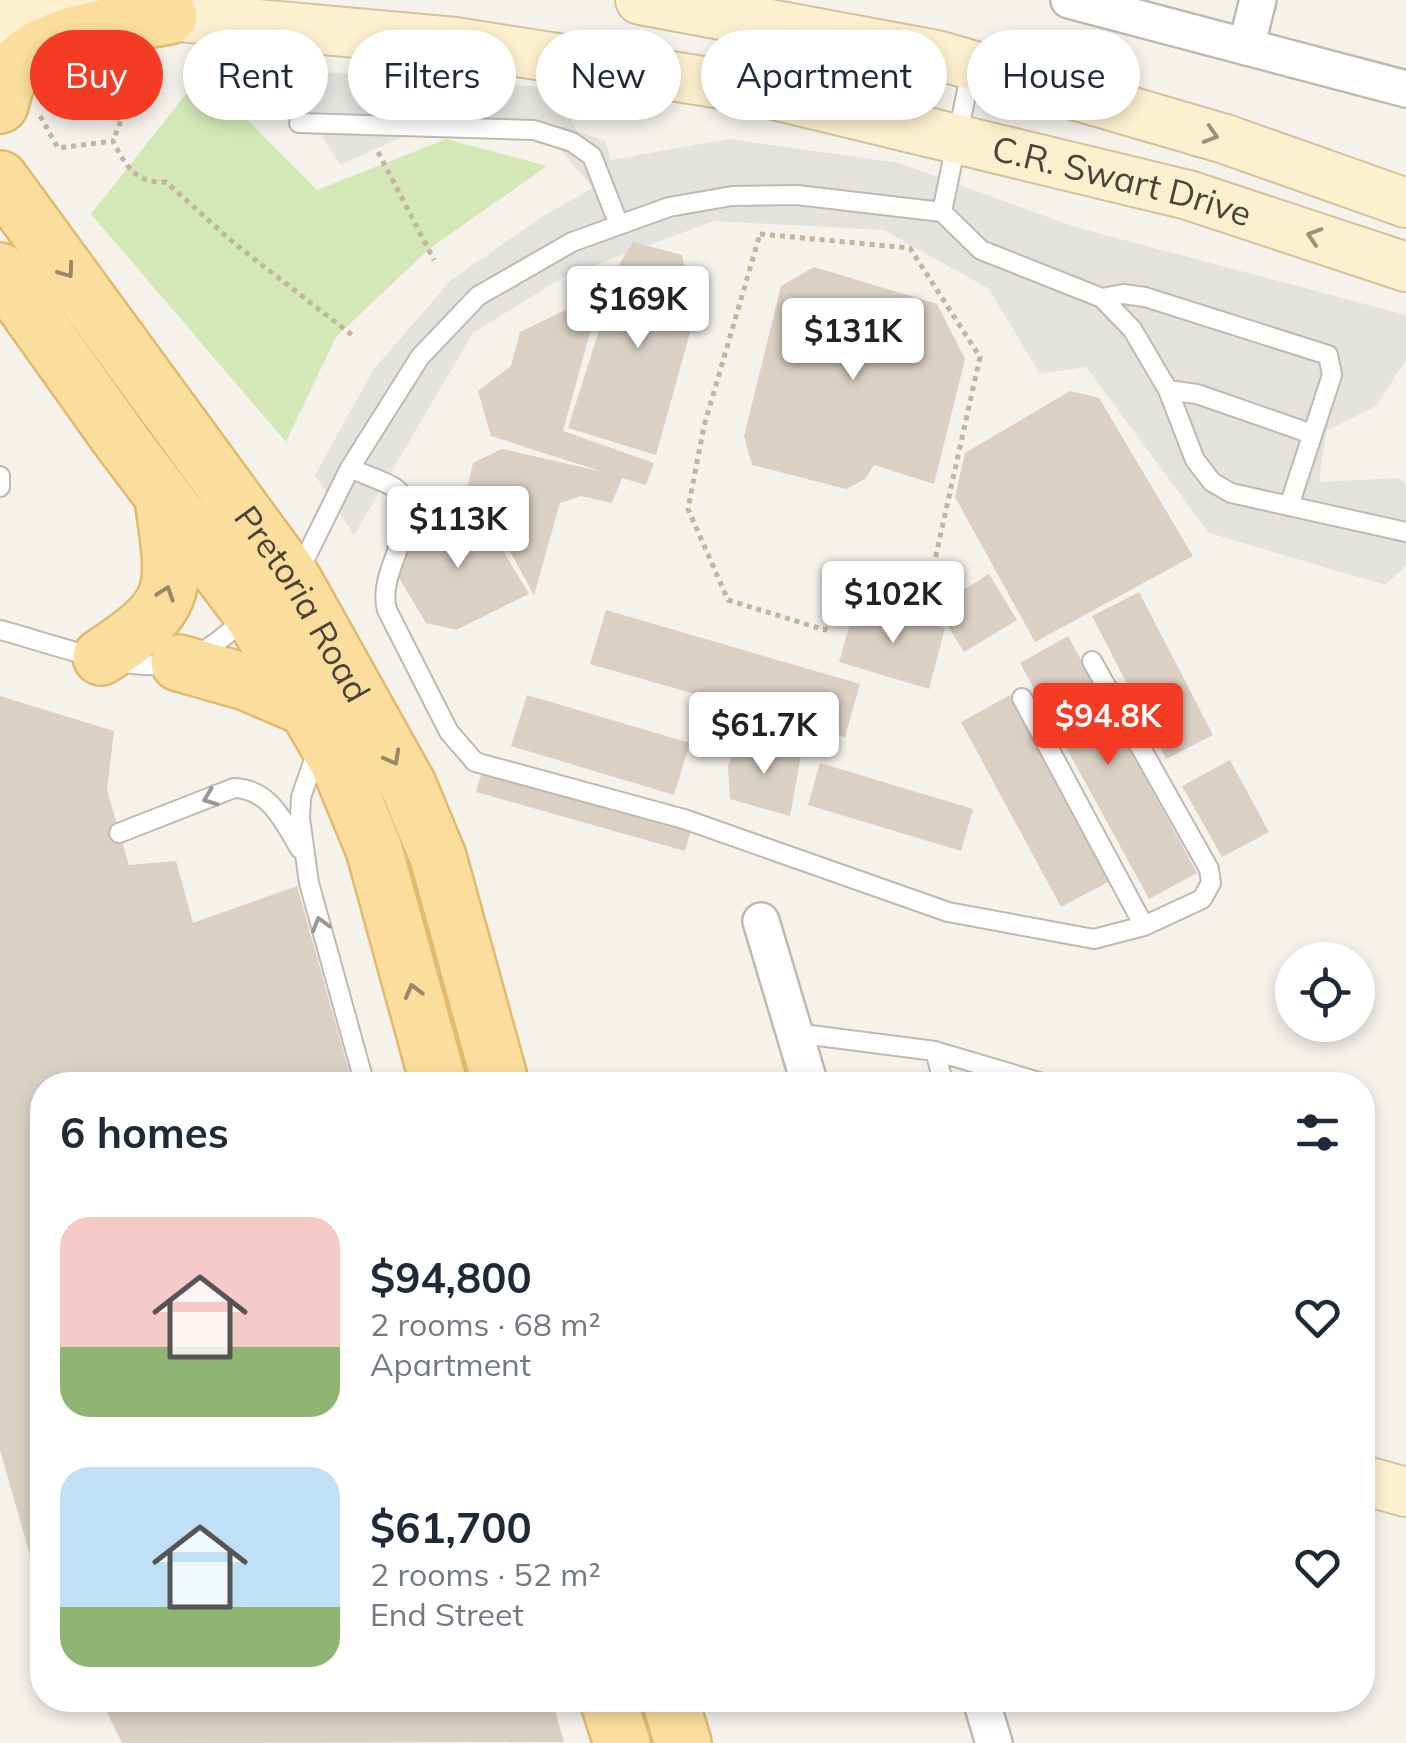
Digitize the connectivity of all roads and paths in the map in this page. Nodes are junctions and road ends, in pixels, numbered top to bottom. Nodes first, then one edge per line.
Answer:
1 (640, 0) edge
2 (1068, 0) edge
3 (1258, 0) edge
4 (169, 16) junction
5 (0, 20) edge
6 (1246, 47) junction
7 (967, 64) edge
8 (1406, 90) edge
9 (967, 95) edge
10 (21, 105) edge
11 (1140, 114) edge
12 (121, 120) edge
13 (299, 122) dead end
14 (960, 138) junction
15 (113, 141) junction
16 (378, 152) dead end
17 (3, 174) edge
18 (1406, 202) edge
19 (942, 212) junction
20 (620, 225) junction
21 (866, 244) joint
22 (434, 260) dead end
23 (1406, 267) edge
24 (0, 271) edge
25 (1102, 298) junction
26 (352, 334) dead end
27 (1168, 390) junction
28 (1312, 434) junction
29 (350, 468) junction
30 (0, 476) edge
31 (0, 487) edge
32 (164, 499) junction
33 (1289, 506) junction
34 (1406, 532) edge
35 (273, 598) junction
36 (0, 630) edge
37 (100, 656) junction
38 (1092, 661) dead end
39 (178, 662) junction
40 (1022, 698) dead end
41 (315, 722) junction
42 (119, 833) dead end
43 (305, 858) junction
44 (761, 922) dead end
45 (1144, 926) junction
46 (795, 1033) junction
47 (935, 1051) junction
48 (361, 1072) edge
49 (435, 1072) edge
50 (497, 1072) edge
51 (806, 1072) edge
52 (941, 1072) edge
53 (1005, 1072) edge
54 (1375, 1484) edge
55 (1406, 1492) edge
56 (674, 1712) edge
57 (984, 1712) edge
58 (683, 1743) edge
59 (994, 1743) edge

1 - 7 main road, C.R. Swart Drive
2 - 6 street
3 - 6 street
4 - 5 main road, C.R. Swart Drive
4 - 10 main road
4 - 14 main road, C.R. Swart Drive
6 - 8 street
9 - 14 lane
10 - 15 path
11 -> 18 main road, C.R. Swart Drive
12 - 15 path
13 - 20 lane
14 - 19 lane
23 -> 14 main road, C.R. Swart Drive
15 - 26 path
16 - 22 path
17 -> 35 main road, Pretoria Road
19 - 20 lane
19 - 25 lane
20 - 29 lane
21 - 21 path
24 - 32 main road, Pretoria Road
25 - 27 lane
25 - 28 lane
27 - 28 lane
27 - 33 lane
28 - 33 lane
29 - 35 lane
29 - 45 lane
30 - 31 lane
32 - 35 main road, Pretoria Road
37 -> 32 main road
33 - 34 lane
35 - 39 lane
35 - 41 main road, Pretoria Road
35 -> 50 main road, Pretoria Road
36 - 37 lane
37 - 39 lane
38 - 45 lane
39 - 41 main road
40 - 45 lane
41 - 43 lane
49 -> 41 main road, Pretoria Road
43 -> 42 lane
48 -> 43 lane
44 - 46 street
46 - 47 lane
46 - 51 street
47 - 52 lane
47 - 53 lane
54 - 55 main road
56 - 58 main road
57 - 59 street

